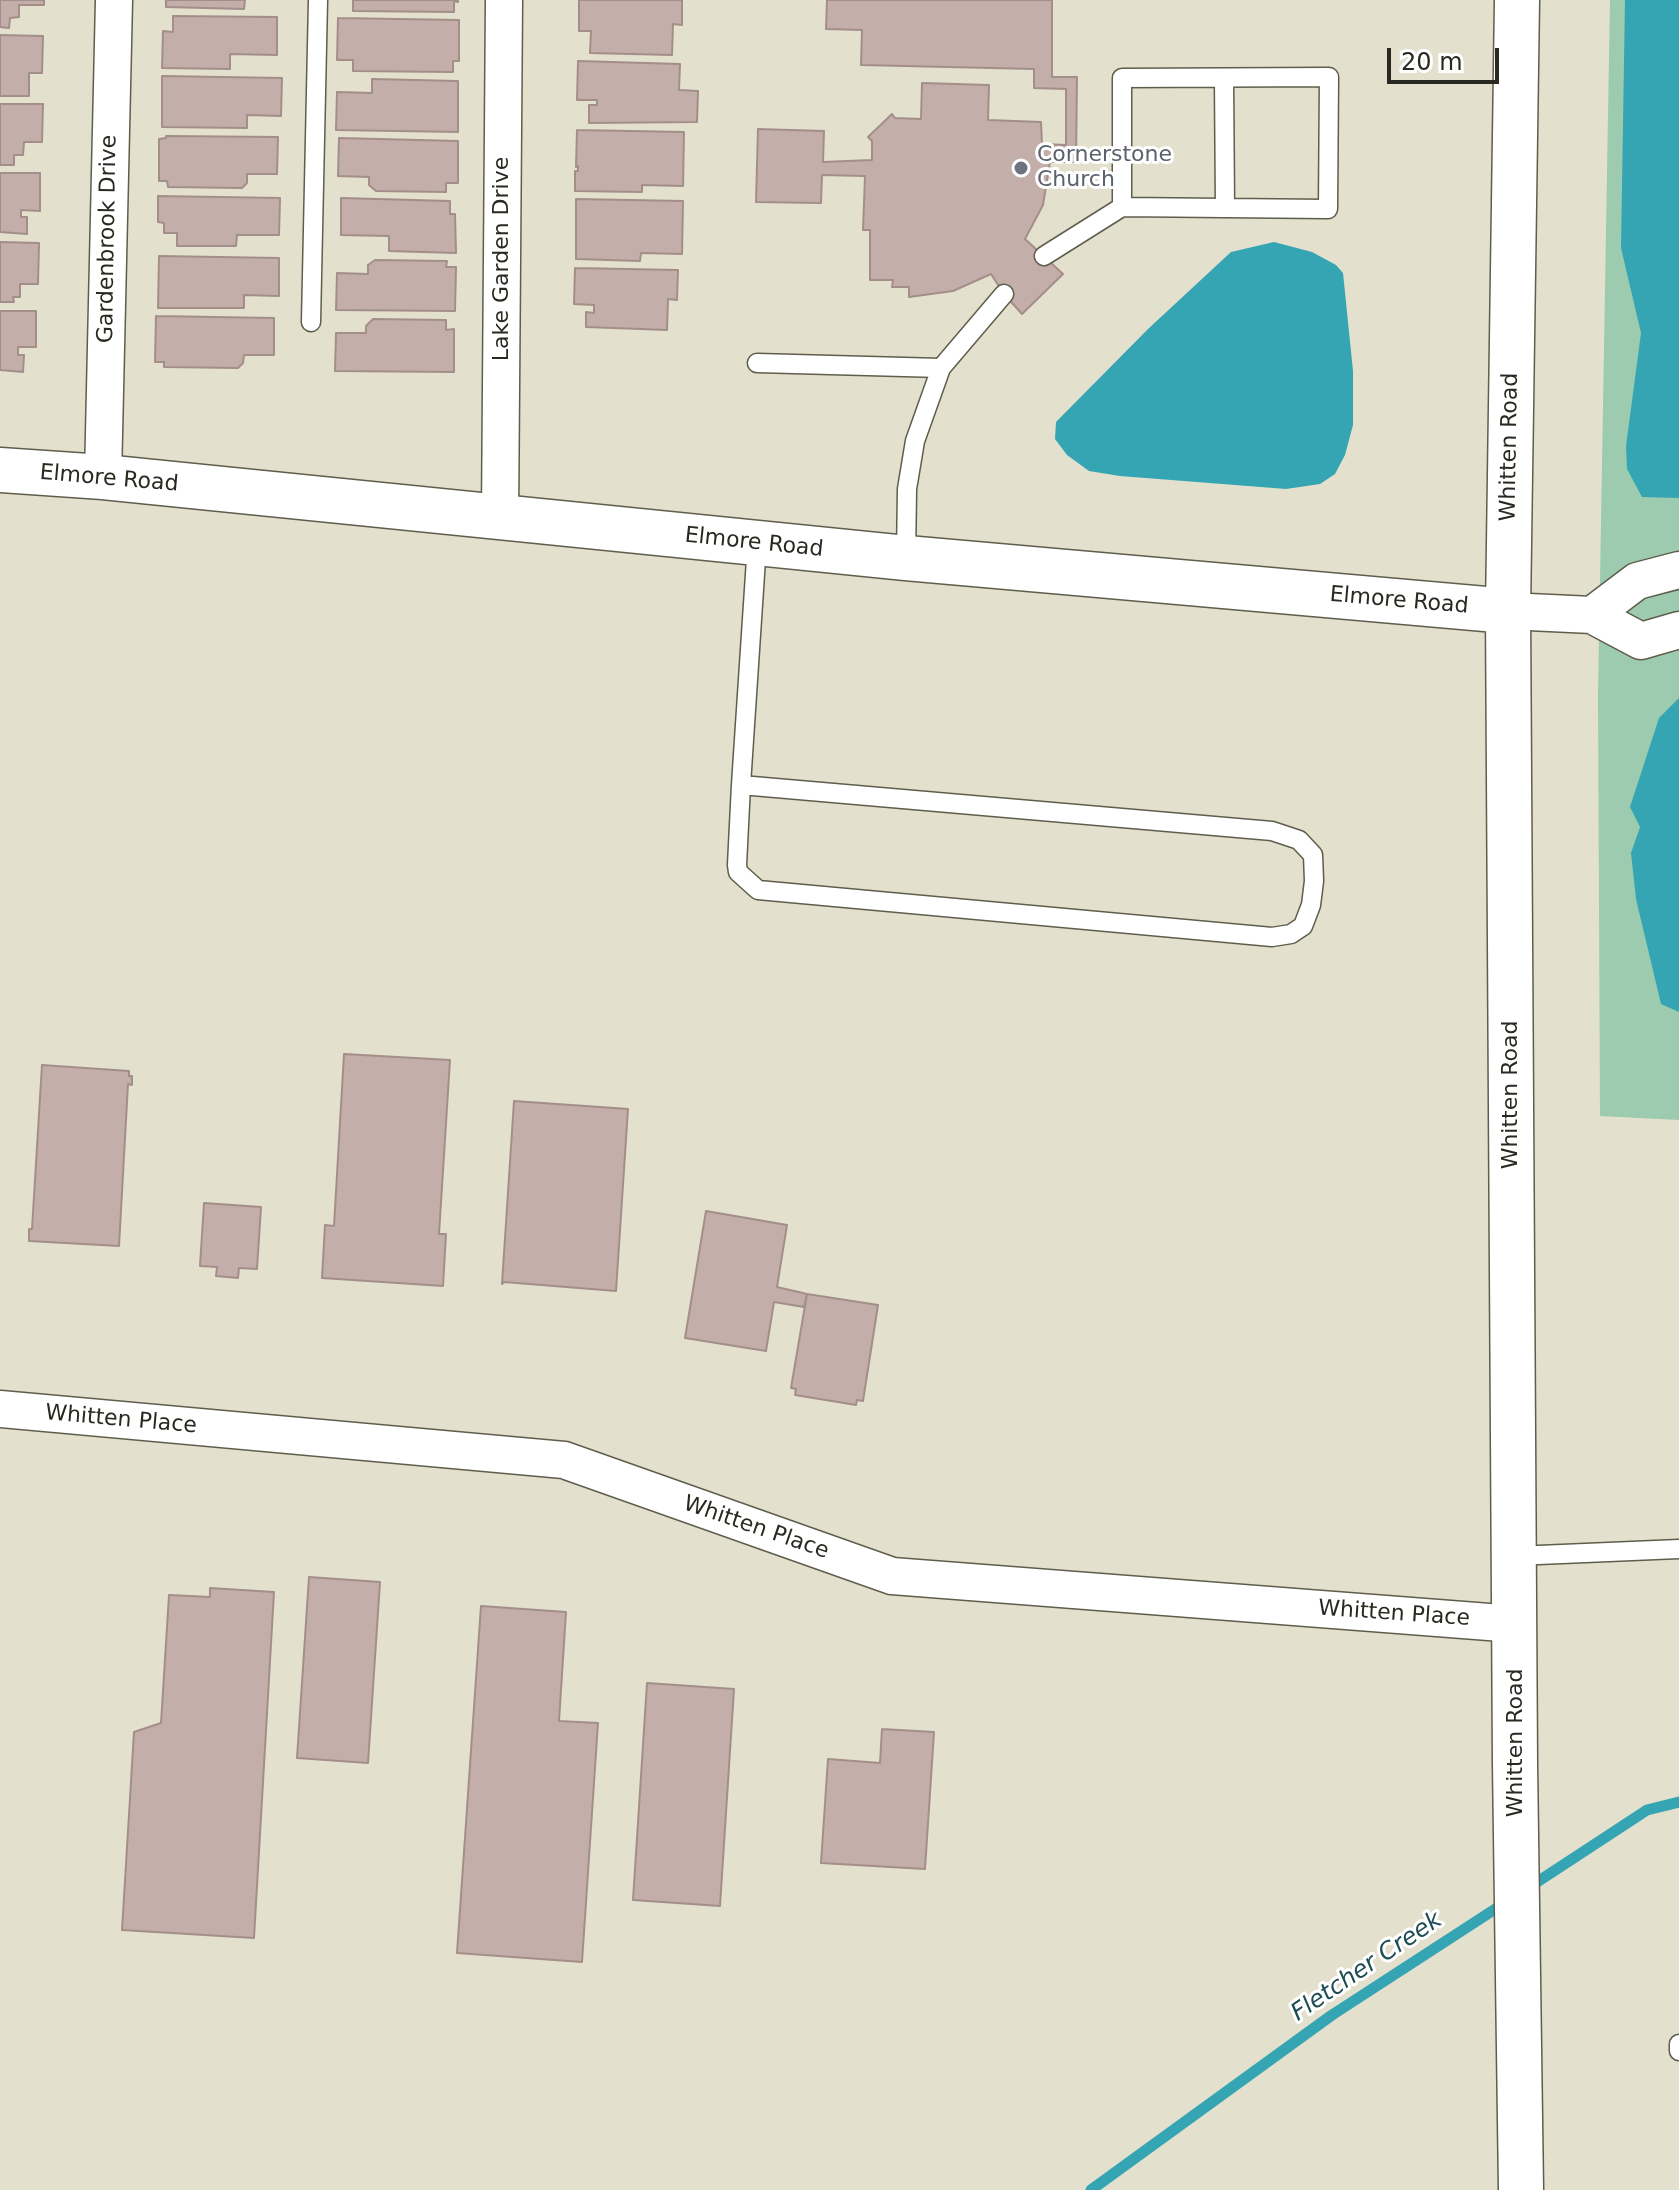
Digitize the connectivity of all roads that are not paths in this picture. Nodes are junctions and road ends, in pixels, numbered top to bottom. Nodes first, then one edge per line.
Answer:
1 (114, 0) edge
2 (318, 0) edge
3 (504, 0) edge
4 (1517, 0) edge
5 (1224, 79) junction
6 (1122, 207) junction
7 (1225, 208) junction
8 (1044, 256) dead end
9 (1004, 294) dead end
10 (311, 322) dead end
11 (757, 363) dead end
12 (941, 368) junction
13 (0, 470) edge
14 (103, 477) junction
15 (500, 518) junction
16 (757, 544) junction
17 (906, 558) junction
18 (1679, 570) edge
19 (1508, 611) junction
20 (1592, 615) junction
21 (1679, 630) edge
22 (741, 785) junction
23 (0, 1409) edge
24 (1679, 1549) edge
25 (1515, 1556) junction
26 (1515, 1624) junction
27 (1679, 2044) edge
28 (1679, 2051) edge
29 (1521, 2190) edge

1 - 14 street, Gardenbrook Drive
2 - 10 lane
3 - 15 street, Lake Garden Drive
4 - 19 main road, Whitten Road
5 - 6 lane
5 - 7 lane
5 - 7 lane
6 - 7 lane
6 - 8 lane
9 - 12 lane
11 - 12 lane
12 - 17 lane
13 - 14 main road, Elmore Road
14 - 15 main road, Elmore Road
15 - 16 main road, Elmore Road
16 - 17 main road, Elmore Road
16 - 22 lane
17 - 19 main road, Elmore Road
18 - 20 street
19 - 20 street
19 - 25 main road, Whitten Road
20 - 21 street
22 - 22 lane
23 - 26 street, Whitten Place
24 - 25 lane
25 - 26 main road, Whitten Road
26 - 29 main road, Whitten Road
27 - 28 lane

